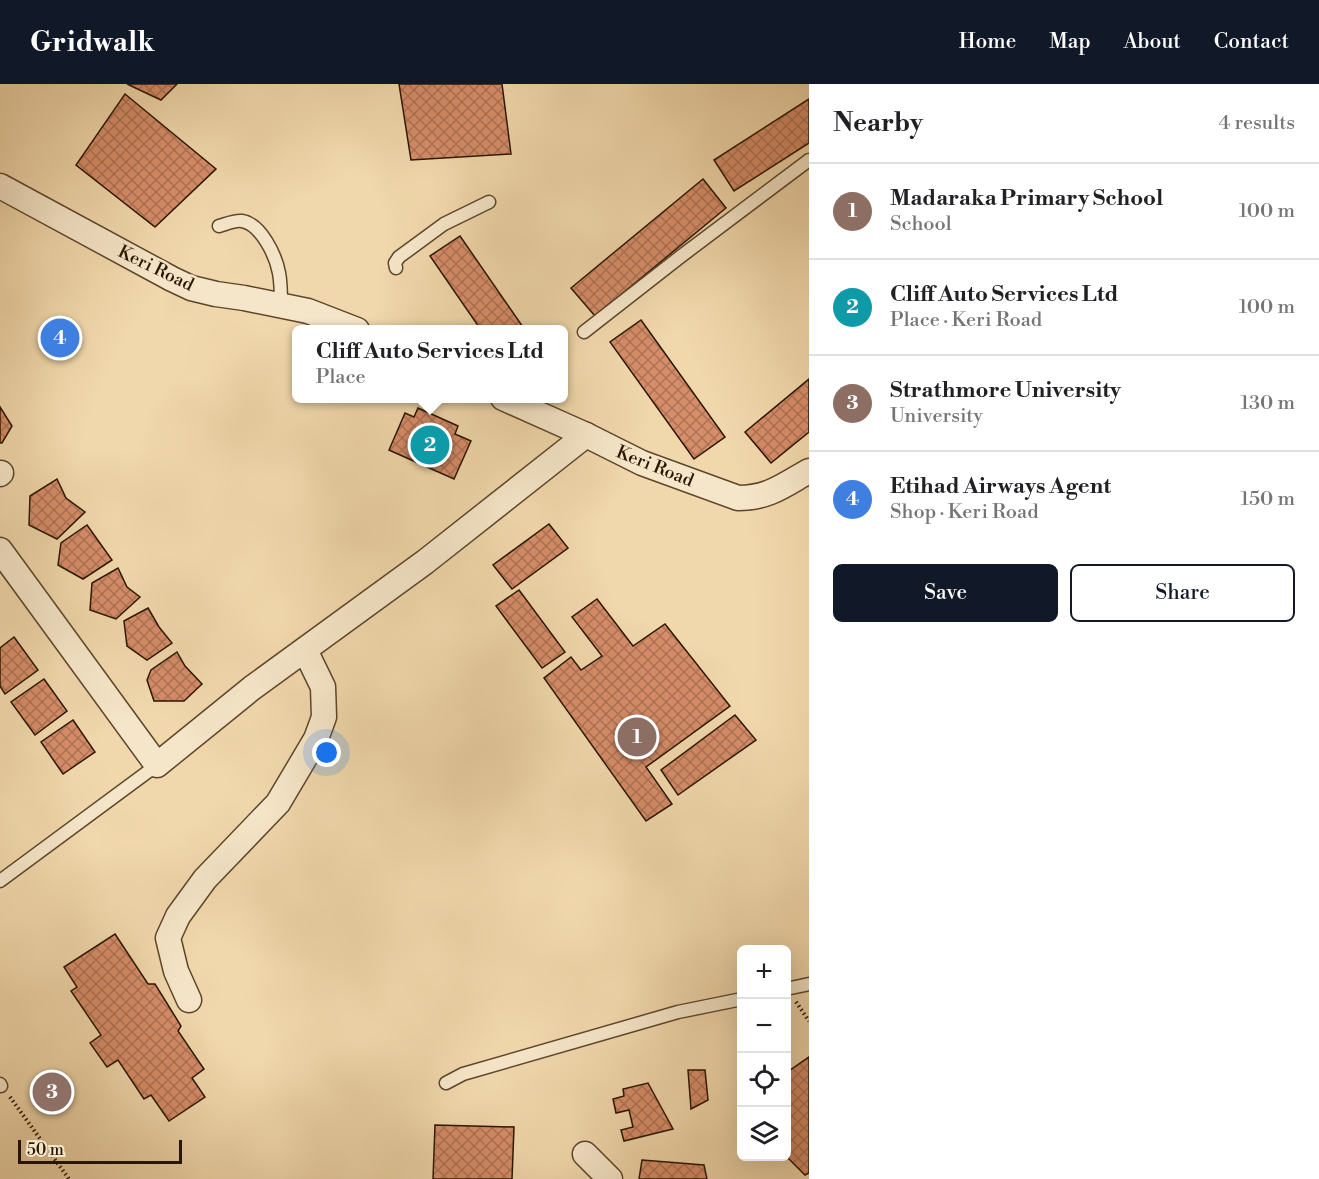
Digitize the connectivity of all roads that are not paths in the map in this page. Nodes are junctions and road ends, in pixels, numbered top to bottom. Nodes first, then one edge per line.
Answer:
1 (809, 160) edge
2 (0, 186) edge
3 (489, 202) dead end
4 (219, 226) dead end
5 (396, 268) dead end
6 (281, 306) junction
7 (344, 325) edge
8 (584, 332) dead end
9 (512, 403) edge
10 (586, 435) junction
11 (809, 471) edge
12 (0, 550) edge
13 (304, 650) junction
14 (157, 765) junction
15 (0, 881) edge
16 (809, 984) edge
17 (791, 988) edge
18 (189, 1000) dead end
19 (737, 1000) edge
20 (446, 1083) dead end
21 (585, 1154) dead end
22 (610, 1179) edge

1 - 8 lane
2 - 6 street, Keri Road
3 - 5 lane
4 - 6 lane
6 - 7 street, Keri Road
9 - 10 street, Keri Road
10 - 11 street, Keri Road
10 - 13 street
12 - 14 street
13 - 14 street
13 - 18 street
14 - 15 lane
16 - 17 lane
19 - 20 lane
21 - 22 street

